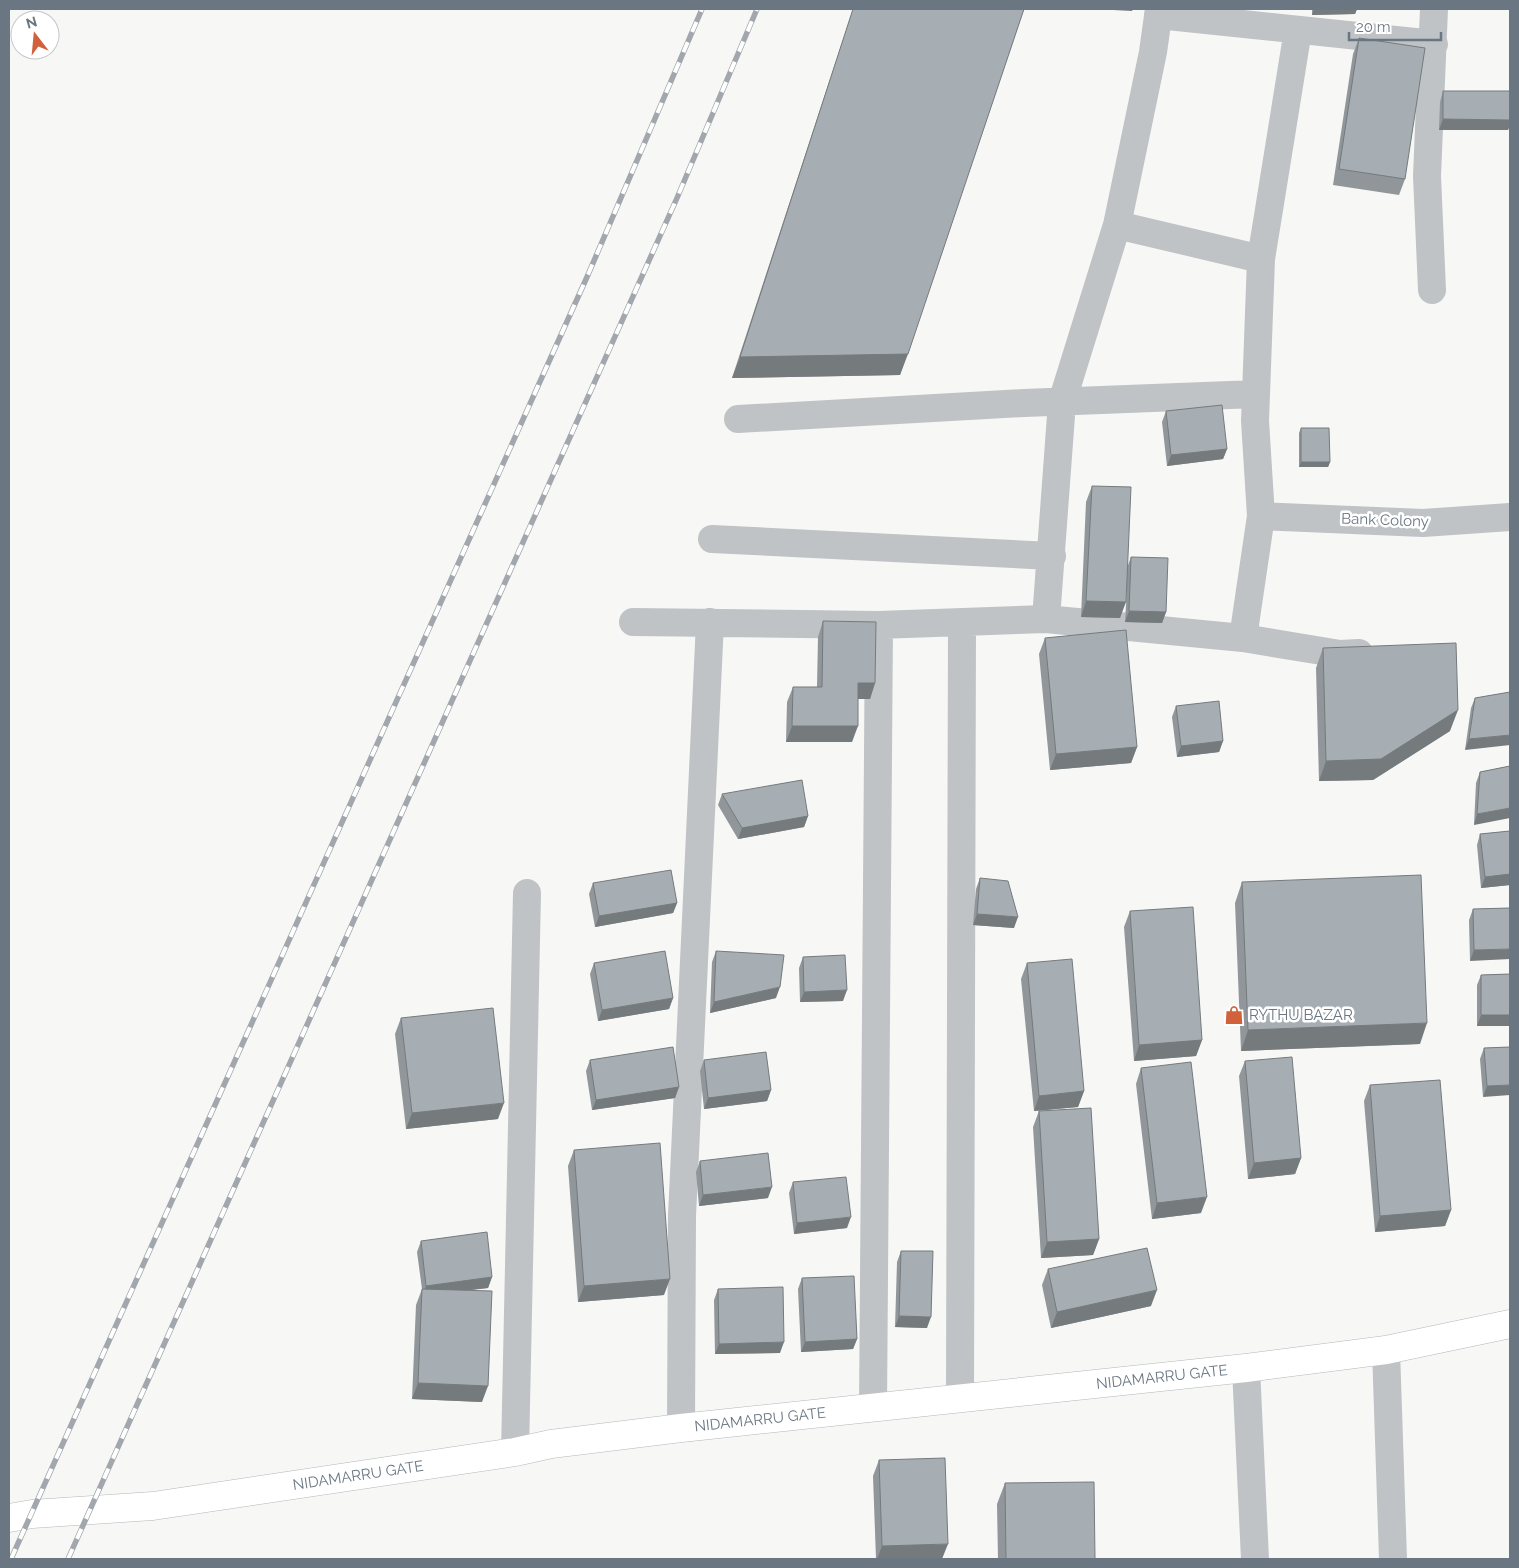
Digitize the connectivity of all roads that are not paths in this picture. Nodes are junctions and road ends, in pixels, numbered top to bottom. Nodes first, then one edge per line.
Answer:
1 (1434, 9) edge
2 (1159, 12) edge
3 (1298, 30) junction
4 (1434, 44) junction
5 (1117, 225) junction
6 (1261, 259) junction
7 (1432, 290) dead end
8 (1256, 394) junction
9 (1062, 402) junction
10 (738, 419) dead end
11 (1260, 516) junction
12 (1510, 517) edge
13 (712, 539) dead end
14 (1052, 556) junction
15 (1046, 619) junction
16 (633, 622) dead end
17 (710, 622) junction
18 (962, 623) junction
19 (879, 625) junction
20 (1243, 638) junction
21 (1389, 653) edge
22 (527, 894) dead end
23 (1510, 1324) edge
24 (1386, 1350) junction
25 (1246, 1368) junction
26 (960, 1397) junction
27 (874, 1407) junction
28 (681, 1428) junction
29 (515, 1452) junction
30 (9, 1518) edge
31 (1255, 1559) edge
32 (1393, 1559) edge

1 - 4 street
2 - 3 street
2 - 5 street
3 - 4 street
3 - 6 street
4 - 7 street
5 - 6 street
5 - 9 street
6 - 8 street
8 - 9 street
8 - 11 street
9 - 10 street
9 - 14 street
11 - 12 street, Bank Colony
11 - 20 street
13 - 14 street
14 - 15 street
15 - 18 street
15 - 20 street
16 - 17 street
17 - 19 street
17 - 28 street
18 - 19 street
18 - 26 street
19 - 27 street
20 - 21 street
22 - 29 street
23 - 24 main road, NIDAMARRU GATE
24 - 25 main road, NIDAMARRU GATE
24 - 32 street
25 - 26 main road, NIDAMARRU GATE
25 - 31 street
26 - 27 main road, NIDAMARRU GATE
27 - 28 main road, NIDAMARRU GATE
28 - 29 main road, NIDAMARRU GATE
29 - 30 main road, NIDAMARRU GATE

